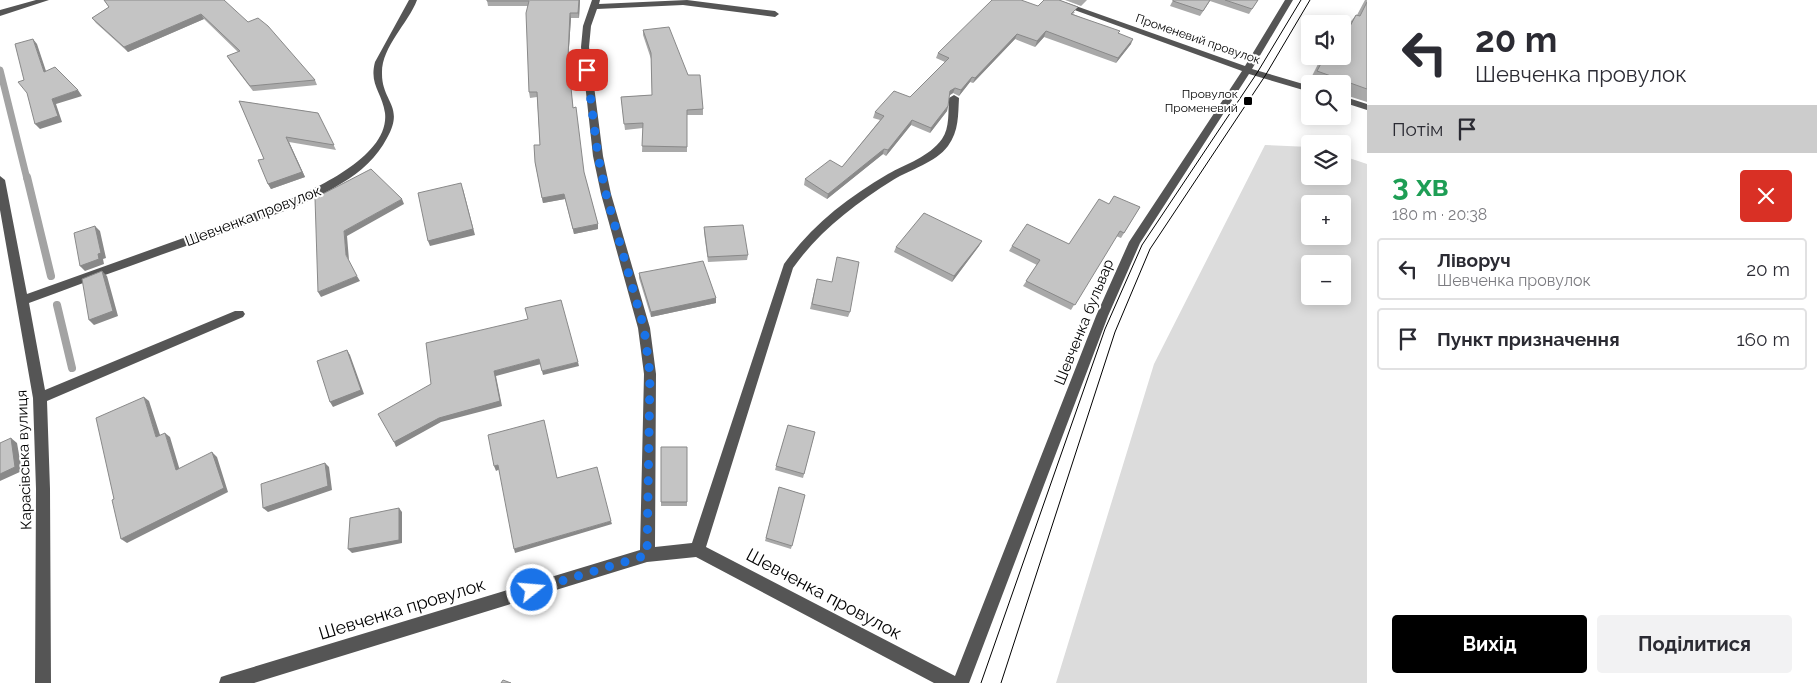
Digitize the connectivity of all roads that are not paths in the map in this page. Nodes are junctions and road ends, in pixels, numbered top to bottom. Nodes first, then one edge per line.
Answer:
1 (46, 0) edge
2 (413, 0) edge
3 (1050, 0) edge
4 (1289, 0) edge
5 (30, 2) edge
6 (594, 3) edge
7 (2, 12) edge
8 (775, 14) dead end
9 (1247, 70) junction
10 (1301, 86) edge
11 (954, 98) edge
12 (1351, 102) edge
13 (1367, 106) edge
14 (0, 180) edge
15 (22, 300) junction
16 (239, 314) dead end
17 (40, 398) junction
18 (697, 550) junction
19 (647, 555) junction
20 (43, 683) edge
21 (227, 683) edge
22 (951, 683) edge
23 (961, 683) edge

1 - 5 street
2 - 15 street, Шевченка провулок
3 - 9 street, Променевий провулок
4 - 9 street, Шевченка бульвар
5 - 7 street
6 - 8 street
6 - 19 street
9 - 10 street, Променевий провулок
9 - 23 street, Шевченка бульвар
11 - 18 street
12 - 13 street
14 - 15 street, Карасівська вулиця
15 - 17 street, Карасівська вулиця
16 - 17 street
17 - 20 street, Карасівська вулиця
18 - 19 street, Шевченка провулок
18 - 22 street, Шевченка провулок
19 - 21 street, Шевченка провулок

